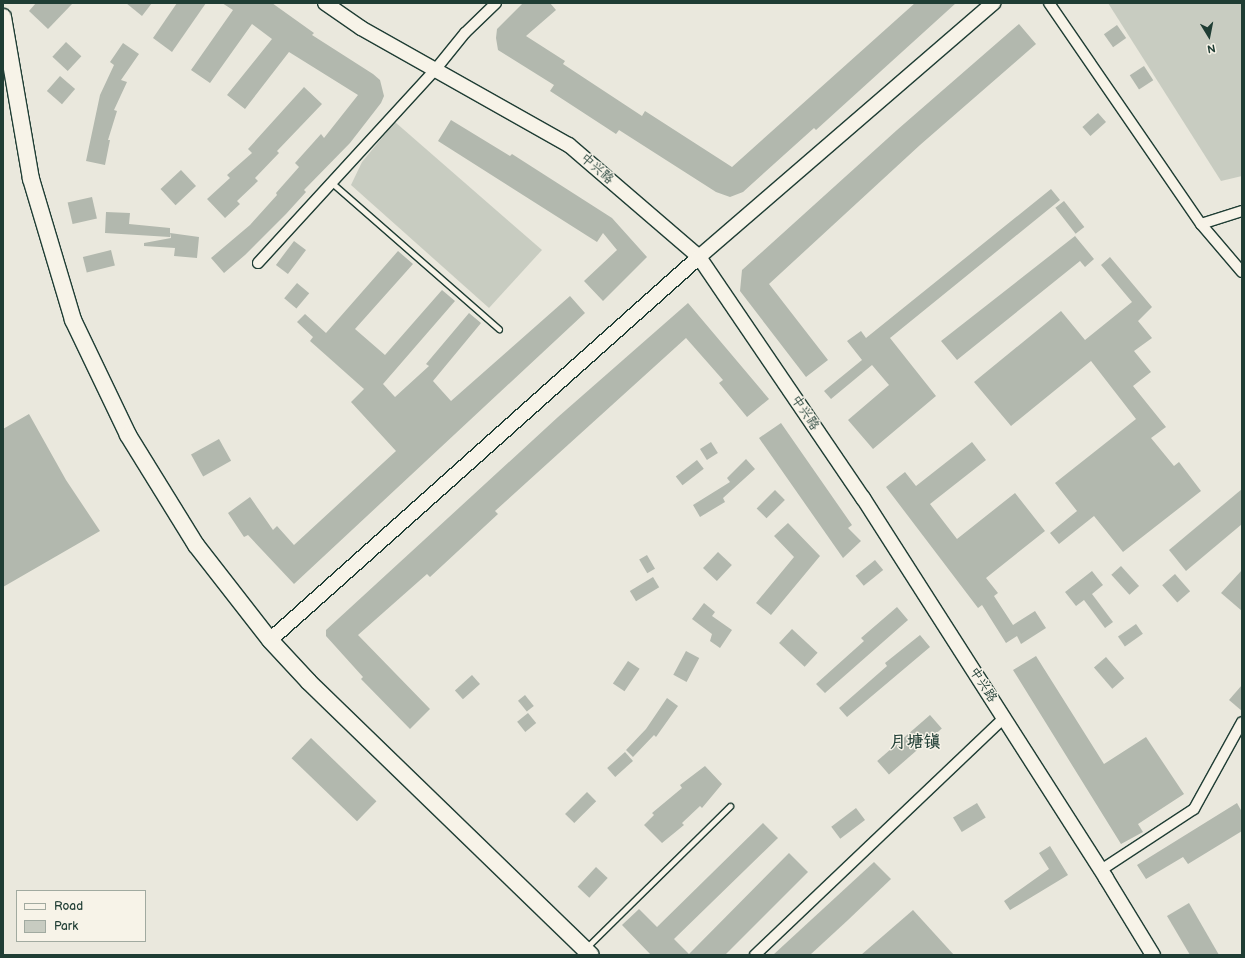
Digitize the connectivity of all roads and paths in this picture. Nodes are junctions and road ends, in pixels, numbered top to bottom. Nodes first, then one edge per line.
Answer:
1 (325, 3) edge
2 (496, 3) edge
3 (993, 3) edge
4 (1049, 3) edge
5 (3, 17) edge
6 (435, 70) junction
7 (332, 183) junction
8 (1242, 211) edge
9 (1201, 224) junction
10 (699, 257) junction
11 (258, 263) dead end
12 (1242, 272) edge
13 (499, 329) dead end
14 (270, 640) junction
15 (1004, 718) junction
16 (1242, 722) edge
17 (730, 806) dead end
18 (1101, 870) junction
19 (588, 952) edge
20 (756, 955) edge
21 (1153, 955) edge

1 - 6 main road, 中兴路
2 - 6 street
3 - 10 main road
4 - 9 street
5 - 14 main road
6 - 7 street
6 - 10 main road, 中兴路
7 - 11 street
7 - 13 lane
8 - 9 street
9 - 12 street
10 - 14 main road
10 - 15 main road, 中兴路
14 - 19 main road
15 - 18 main road, 中兴路
15 - 20 street
16 - 18 street
17 - 19 lane
18 - 21 main road, 中兴路

